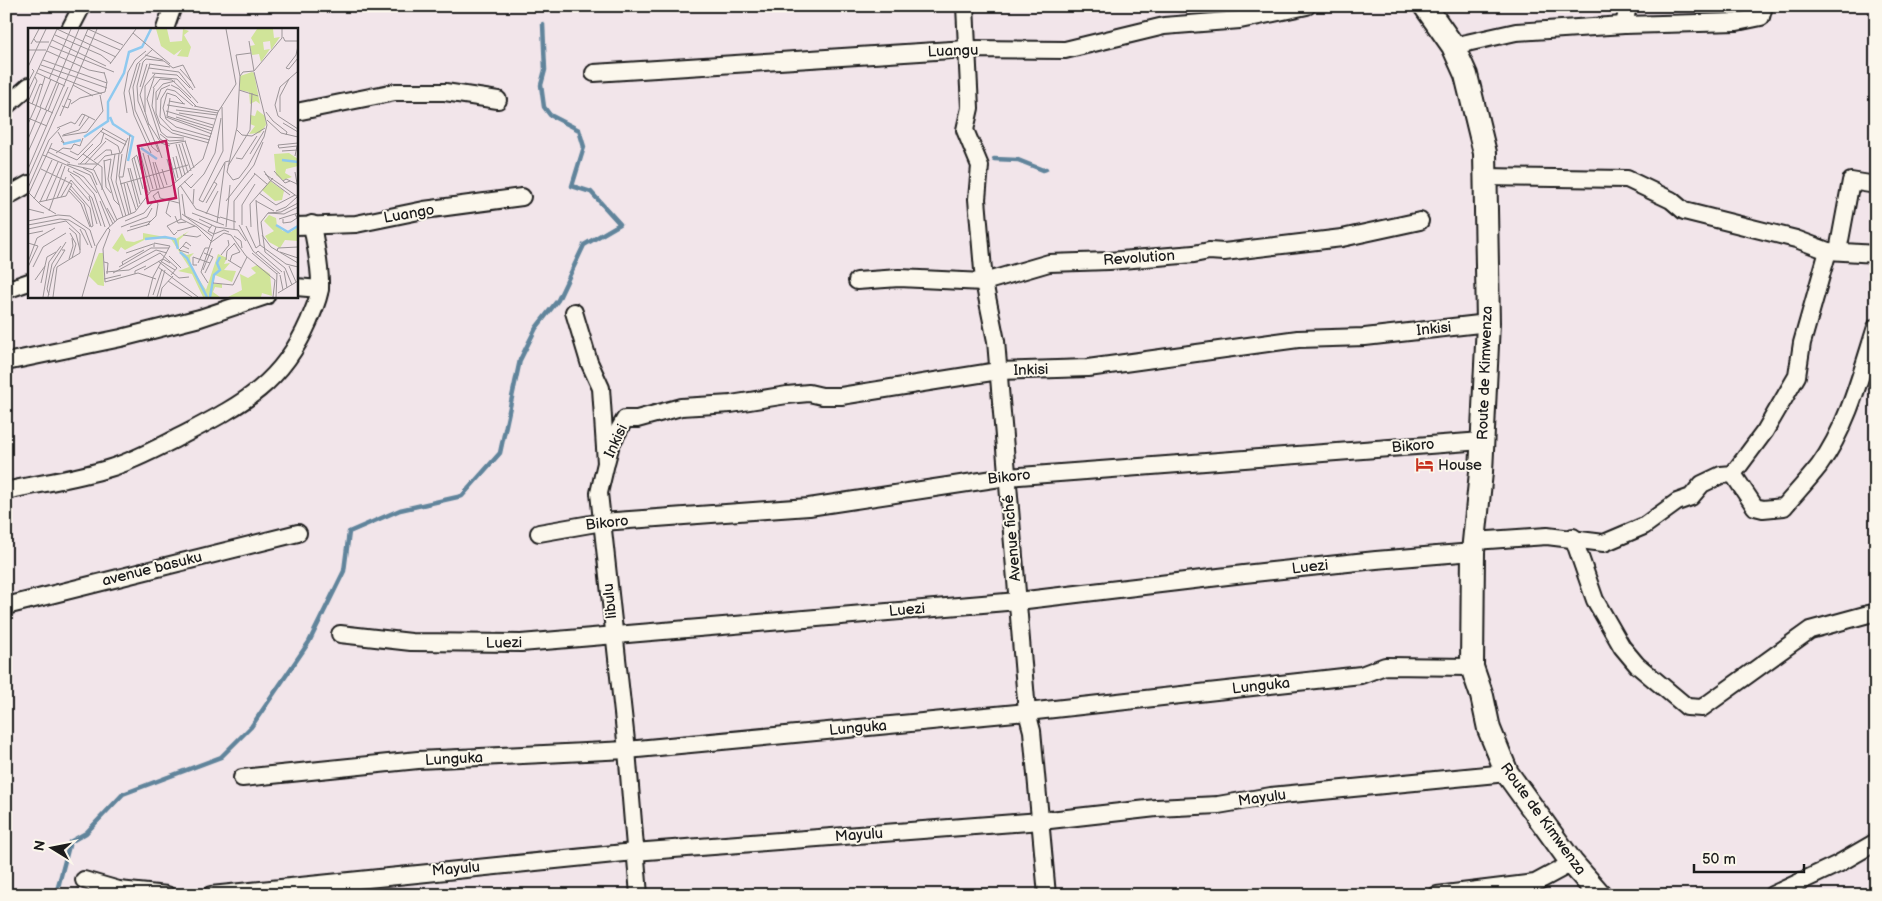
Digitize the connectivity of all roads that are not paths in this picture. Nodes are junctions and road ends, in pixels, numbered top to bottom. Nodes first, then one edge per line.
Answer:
1 (82, 6) edge
2 (174, 6) edge
3 (965, 6) edge
4 (1307, 6) edge
5 (1425, 6) edge
6 (1628, 6) edge
7 (1764, 6) edge
8 (1624, 25) junction
9 (71, 28) edge
10 (165, 28) edge
11 (1453, 46) junction
12 (967, 49) junction
13 (594, 73) dead end
14 (28, 87) edge
15 (498, 100) dead end
16 (6, 106) edge
17 (298, 112) edge
18 (1486, 177) junction
19 (28, 185) edge
20 (1876, 185) edge
21 (6, 197) edge
22 (522, 198) dead end
23 (1420, 220) dead end
24 (304, 225) edge
25 (1833, 251) junction
26 (1876, 254) edge
27 (857, 281) dead end
28 (28, 282) edge
29 (984, 282) junction
30 (298, 287) edge
31 (320, 289) junction
32 (6, 290) edge
33 (260, 298) edge
34 (574, 312) dead end
35 (1488, 323) junction
36 (1876, 327) edge
37 (6, 362) edge
38 (998, 371) junction
39 (1482, 441) junction
40 (606, 463) junction
41 (1733, 474) junction
42 (1007, 477) junction
43 (6, 491) edge
44 (602, 522) junction
45 (298, 533) dead end
46 (538, 533) dead end
47 (1573, 537) junction
48 (1473, 547) junction
49 (1018, 601) junction
50 (6, 606) edge
51 (1876, 612) edge
52 (340, 634) dead end
53 (614, 635) junction
54 (1472, 667) junction
55 (1027, 712) junction
56 (626, 750) junction
57 (1507, 773) junction
58 (242, 778) dead end
59 (1040, 822) junction
60 (1876, 842) edge
61 (634, 852) junction
62 (1572, 864) junction
63 (84, 880) dead end
64 (167, 895) edge
65 (211, 895) edge
66 (639, 895) edge
67 (1047, 895) edge
68 (1437, 895) edge
69 (1600, 895) edge
70 (1772, 895) edge

1 - 9 street
2 - 10 street
3 - 12 street, Avenue fiché
4 - 12 street, Luangu
5 - 11 street, Route de Kimwenza
6 - 8 street
7 - 8 street
8 - 11 street
11 - 18 street, Route de Kimwenza
12 - 13 street, Luangu
12 - 29 street, Avenue fiché
14 - 16 street
15 - 17 street
18 - 25 street
18 - 35 street, Route de Kimwenza
19 - 21 street
20 - 25 street
22 - 24 street, Luango
23 - 29 street, Revolution
24 - 31 street
25 - 26 street
25 - 41 street
27 - 29 street, Revolution
28 - 32 street
29 - 38 street, Avenue fiché
30 - 31 street
31 - 43 street
33 - 37 street
34 - 40 street, libulu
35 - 38 street, Inkisi
35 - 39 street, Route de Kimwenza
36 - 41 street
38 - 40 street, Inkisi
38 - 42 street, Avenue fiché
39 - 42 street, Bikoro
39 - 48 street, Route de Kimwenza
40 - 44 street, libulu
41 - 47 street, Luezi
42 - 44 street, Bikoro
42 - 49 street, Avenue fiché
44 - 46 street, Bikoro
44 - 53 street, libulu
45 - 50 street, avenue basuku
47 - 48 street, Luezi
47 - 51 street
48 - 49 street, Luezi
48 - 54 street, Route de Kimwenza
49 - 53 street, Luezi
49 - 55 street, Avenue fiché
52 - 53 street, Luezi
53 - 56 street, libulu
54 - 55 street, Lunguka
54 - 57 street, Route de Kimwenza
55 - 56 street, Lunguka
55 - 59 street, Avenue fiché
56 - 58 street, Lunguka
56 - 61 street, libulu
57 - 59 street, Mayulu
57 - 62 street, Route de Kimwenza
59 - 61 street, Mayulu
59 - 67 street, Avenue fiché
60 - 70 street
61 - 65 street, Mayulu
61 - 66 street, libulu
62 - 68 street
62 - 69 street, Route de Kimwenza
63 - 64 street

